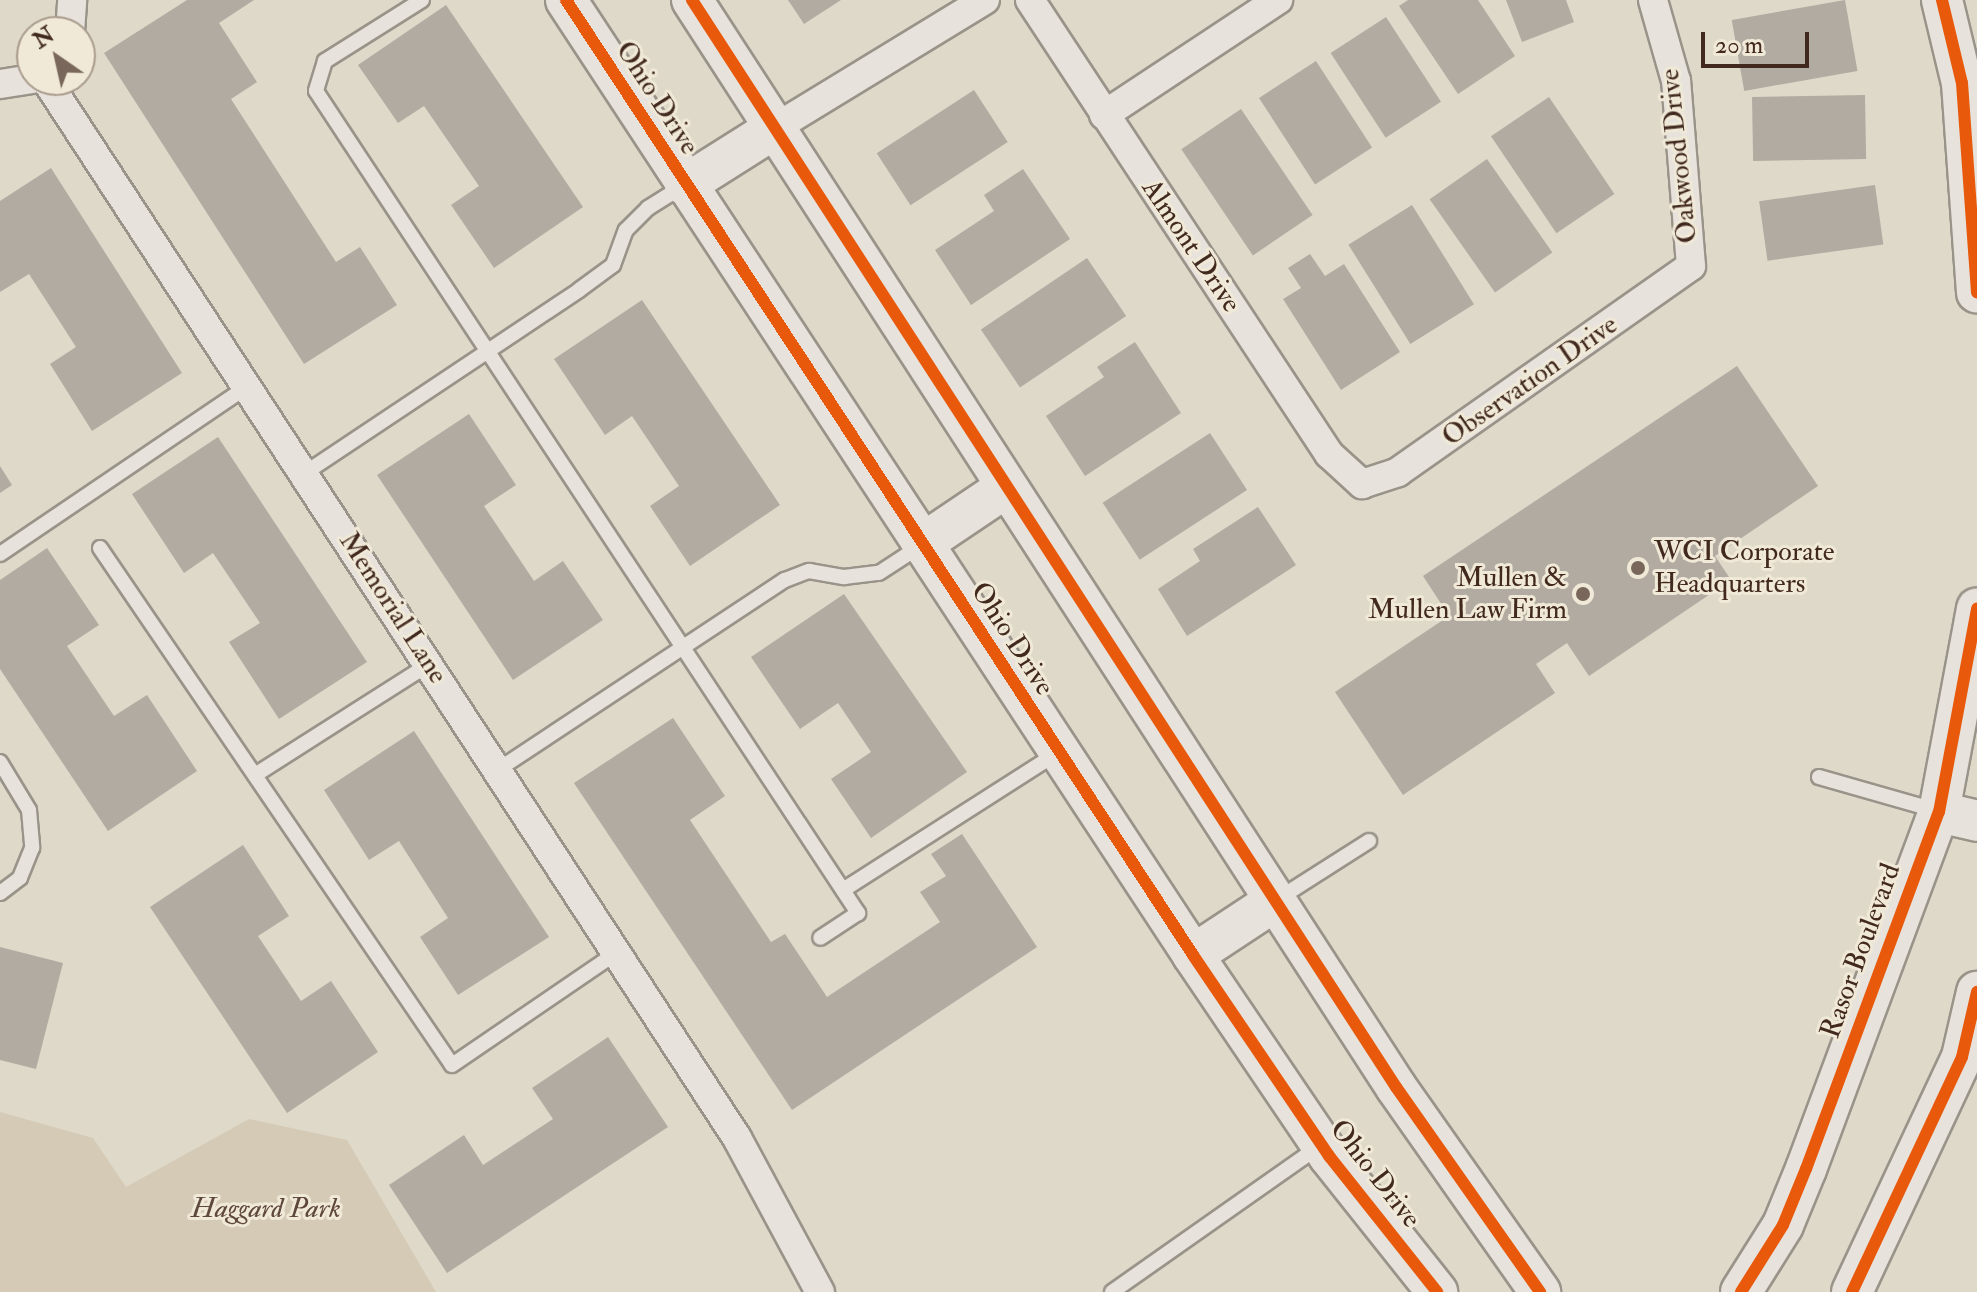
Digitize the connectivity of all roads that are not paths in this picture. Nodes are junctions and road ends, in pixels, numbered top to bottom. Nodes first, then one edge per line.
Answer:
1 (422, 0) edge
2 (566, 0) edge
3 (692, 0) edge
4 (985, 0) edge
5 (1030, 0) edge
6 (1278, 0) edge
7 (1653, 0) edge
8 (1942, 0) edge
9 (56, 96) edge
10 (1104, 115) junction
11 (775, 128) junction
12 (685, 185) junction
13 (1974, 224) edge
14 (1691, 266) joint
15 (1977, 292) edge
16 (489, 352) junction
17 (247, 387) junction
18 (305, 473) junction
19 (1362, 484) joint
20 (1005, 488) junction
21 (922, 544) junction
22 (100, 548) dead end
23 (0, 554) edge
24 (1977, 609) edge
25 (683, 648) junction
26 (429, 664) junction
27 (1057, 753) junction
28 (0, 762) edge
29 (499, 769) junction
30 (255, 775) junction
31 (1819, 777) dead end
32 (1939, 812) junction
33 (1977, 821) edge
34 (1369, 841) dead end
35 (843, 890) junction
36 (0, 893) edge
37 (1275, 901) junction
38 (820, 938) dead end
39 (615, 954) junction
40 (1193, 955) junction
41 (1977, 992) edge
42 (1321, 1145) junction
43 (820, 1292) edge
44 (1112, 1292) edge
45 (1437, 1292) edge
46 (1540, 1292) edge
47 (1741, 1292) edge
48 (1852, 1292) edge

1 - 16 lane
2 - 12 main road, Ohio Drive
3 - 11 main road
4 - 11 street
5 - 10 street, Almont Drive
6 - 10 street
7 - 14 street, Oakwood Drive
8 - 13 main road
9 - 17 street, Memorial Lane
10 - 19 street, Almont Drive
11 - 12 main road
11 - 20 main road
12 - 16 lane
12 - 21 main road, Ohio Drive
13 - 15 main road
14 - 19 street, Observation Drive
16 - 18 lane
16 - 25 lane
17 - 18 street, Memorial Lane
17 - 23 lane
18 - 26 street, Memorial Lane
20 - 21 main road
20 - 37 main road
21 - 25 lane
21 - 27 main road, Ohio Drive
22 - 30 lane
24 - 32 main road, Rasor Boulevard
25 - 29 lane
25 - 35 lane
26 - 29 street, Memorial Lane
26 - 30 lane
27 - 35 lane
27 - 40 main road, Ohio Drive
28 - 36 lane
29 - 39 street, Memorial Lane
30 - 39 lane
31 - 32 lane
32 - 33 main road
32 - 47 main road, Rasor Boulevard
34 - 37 lane
35 - 38 lane
37 - 40 main road
37 - 46 main road
39 - 43 street, Memorial Lane
40 - 42 main road, Ohio Drive
41 - 48 main road
42 - 44 lane
42 - 45 main road, Ohio Drive

